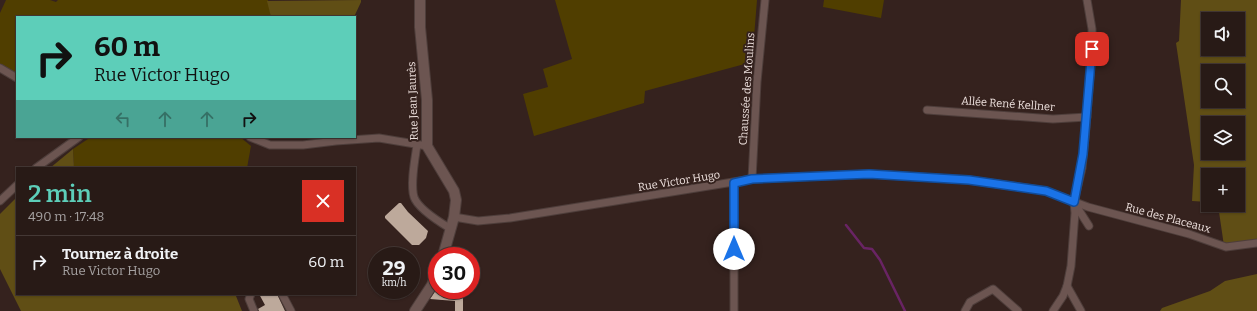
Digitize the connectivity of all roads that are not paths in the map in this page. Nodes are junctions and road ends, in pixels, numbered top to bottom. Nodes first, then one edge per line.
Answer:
1 (420, 0) edge
2 (765, 0) edge
3 (1087, 0) edge
4 (0, 68) edge
5 (16, 77) edge
6 (927, 110) dead end
7 (1087, 117) junction
8 (78, 138) edge
9 (252, 138) edge
10 (422, 146) junction
11 (37, 167) edge
12 (752, 179) junction
13 (734, 183) junction
14 (16, 186) edge
15 (0, 201) edge
16 (1074, 202) junction
17 (454, 217) junction
18 (1089, 226) dead end
19 (451, 229) junction
20 (1257, 244) edge
21 (446, 247) edge
22 (1067, 286) junction
23 (428, 291) edge
24 (251, 295) edge
25 (283, 295) edge
26 (254, 311) edge
27 (291, 311) edge
28 (415, 311) edge
29 (734, 311) edge
30 (965, 311) edge
31 (1018, 311) edge
32 (1053, 311) edge
33 (1081, 311) edge

1 - 10 street, Rue Jean Jaurès
2 - 12 street, Chaussée des Moulins
3 - 7 street
4 - 5 street
6 - 7 street, Allée René Kellner
7 - 16 street
8 - 11 street
9 - 10 street
10 - 17 street, Rue Jean Jaurès
10 - 19 street
12 - 13 street, Rue Victor Hugo
12 - 16 street, Rue Victor Hugo
13 - 17 street, Rue Victor Hugo
13 - 29 street
14 - 15 street
16 - 18 street
16 - 20 street, Rue des Placeaux
16 - 22 street
17 - 19 street, Rue Jean Jaurès
19 - 21 street, Rue Jean Jaurès
22 - 32 street
22 - 33 street
23 - 28 street
24 - 26 street
25 - 27 street
30 - 31 street

